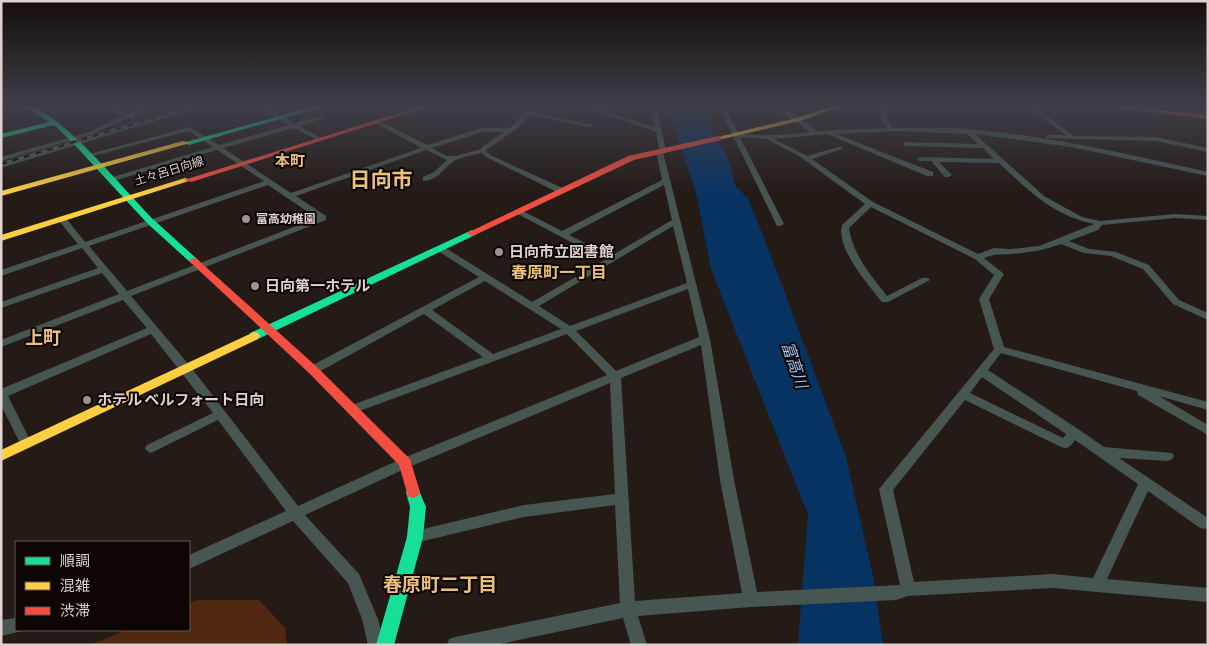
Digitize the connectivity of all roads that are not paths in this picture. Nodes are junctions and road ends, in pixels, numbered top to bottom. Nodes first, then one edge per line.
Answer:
1 (69, 135) edge
2 (87, 135) edge
3 (97, 135) edge
4 (166, 135) edge
5 (201, 135) edge
6 (217, 135) edge
7 (264, 135) edge
8 (312, 135) edge
9 (331, 135) edge
10 (403, 135) edge
11 (463, 135) edge
12 (502, 135) edge
13 (660, 135) edge
14 (735, 135) joint
15 (736, 135) edge
16 (799, 135) edge
17 (836, 135) edge
18 (972, 135) edge
19 (1009, 135) edge
20 (1069, 135) edge
21 (1027, 137) junction
22 (1072, 137) junction
23 (206, 138) junction
24 (319, 139) junction
25 (769, 139) junction
26 (76, 141) junction
27 (904, 144) dead end
28 (984, 146) junction
29 (425, 147) junction
30 (220, 148) junction
31 (840, 148) dead end
32 (483, 150) junction
33 (664, 150) junction
34 (1208, 150) edge
35 (89, 155) junction
36 (920, 158) dead end
37 (1, 159) edge
38 (452, 159) junction
39 (806, 159) junction
40 (933, 159) junction
41 (1000, 160) junction
42 (241, 164) junction
43 (1, 166) edge
44 (100, 167) junction
45 (930, 174) dead end
46 (1208, 174) edge
47 (948, 176) dead end
48 (110, 179) junction
49 (426, 179) dead end
50 (666, 181) junction
51 (269, 182) junction
52 (562, 191) junction
53 (1, 194) edge
54 (289, 196) junction
55 (128, 198) junction
56 (870, 204) junction
57 (518, 212) junction
58 (1208, 218) edge
59 (62, 219) junction
60 (151, 222) junction
61 (675, 222) junction
62 (1100, 223) junction
63 (780, 224) dead end
64 (562, 235) junction
65 (1, 238) edge
66 (1062, 241) junction
67 (84, 245) junction
68 (441, 249) junction
69 (978, 257) junction
70 (610, 259) junction
71 (201, 266) junction
72 (104, 269) junction
73 (1, 273) edge
74 (486, 278) junction
75 (925, 280) dead end
76 (691, 284) junction
77 (125, 295) junction
78 (1, 306) edge
79 (532, 306) junction
80 (425, 310) junction
81 (1208, 317) edge
82 (153, 329) junction
83 (268, 329) junction
84 (568, 329) junction
85 (705, 340) junction
86 (1, 344) edge
87 (998, 349) junction
88 (491, 358) junction
89 (186, 368) junction
90 (313, 370) junction
91 (981, 371) junction
92 (615, 377) junction
93 (1129, 384) junction
94 (1, 394) edge
95 (963, 394) junction
96 (1208, 406) edge
97 (353, 410) junction
98 (220, 414) junction
99 (1208, 431) edge
100 (1074, 432) junction
101 (26, 444) junction
102 (151, 448) dead end
103 (1101, 452) junction
104 (1, 456) edge
105 (1168, 456) dead end
106 (405, 464) junction
107 (1145, 483) junction
108 (623, 498) junction
109 (296, 514) junction
110 (1205, 524) dead end
111 (415, 537) junction
112 (190, 562) edge
113 (1097, 585) junction
114 (902, 591) junction
115 (1208, 595) edge
116 (751, 600) junction
117 (628, 609) junction
118 (15, 626) edge
119 (1, 628) edge
120 (507, 639) edge
121 (376, 645) edge
122 (385, 645) edge
123 (455, 645) edge
124 (639, 645) edge

1 - 26 main road
2 - 26 street
3 - 26 street
4 - 35 street
5 - 23 street
6 - 23 main road
7 - 30 street
8 - 24 street
9 - 24 main road, 土々呂日向線
10 - 29 street
11 - 29 street
12 - 32 street
13 - 33 street
14 - 33 main road
14 - 63 street
15 - 25 street
16 - 25 street
17 - 45 street
18 - 28 street
19 - 21 street
20 - 22 street
21 - 22 street
21 - 46 street
22 - 34 street
23 - 30 street
23 - 44 main road
24 - 42 main road, 土々呂日向線
25 - 39 street
26 - 35 main road
26 - 37 street
26 - 43 street
27 - 28 street
28 - 41 street
29 - 38 street
29 - 54 street
30 - 42 street
30 - 48 street
31 - 39 street
32 - 38 street
32 - 52 street
33 - 50 street
33 - 52 main road
35 - 44 main road
36 - 40 street
38 - 49 street
39 - 56 street
40 - 41 street
40 - 47 street
41 - 62 street
42 - 51 street
42 - 55 main road, 土々呂日向線
44 - 48 main road
44 - 53 main road
48 - 55 main road
50 - 61 street
50 - 64 street
51 - 54 street
51 - 60 street
52 - 57 main road
54 - 71 street
55 - 59 main road, 土々呂日向線
55 - 60 main road
56 - 69 street
56 - 75 street
57 - 64 street
57 - 68 main road
58 - 62 street
59 - 65 main road, 土々呂日向線
59 - 67 street
60 - 67 street
60 - 71 main road
61 - 70 street
61 - 76 street
62 - 66 street
64 - 70 street
66 - 69 street
66 - 81 street
67 - 72 street
67 - 73 street
68 - 74 street
68 - 83 main road
69 - 87 street
70 - 79 street
71 - 77 street
71 - 83 main road
72 - 77 street
72 - 78 street
74 - 79 street
74 - 80 street
76 - 84 street
76 - 85 street
77 - 82 street
77 - 86 street
79 - 84 street
80 - 88 street
80 - 90 street
82 - 89 street
82 - 94 street
83 - 89 main road
83 - 90 main road
84 - 88 street
84 - 92 street
85 - 92 street
85 - 116 street
87 - 91 street
87 - 93 street
88 - 97 street
89 - 98 street
89 - 101 main road
90 - 97 main road
91 - 95 street
91 - 100 street
92 - 106 street
92 - 108 street
93 - 96 street
93 - 99 street
94 - 101 street
95 - 100 street
95 - 114 street
97 - 106 main road
98 - 102 street
98 - 109 street
100 - 103 street
101 - 104 main road
103 - 105 street
103 - 107 street
106 - 109 street
106 - 111 main road
107 - 110 street
107 - 113 street
108 - 111 street
108 - 117 street
109 - 112 street
109 - 121 street
111 - 122 main road
113 - 114 street
113 - 115 street
114 - 116 street
116 - 117 street
117 - 120 street
117 - 124 street
118 - 119 street
120 - 123 street

